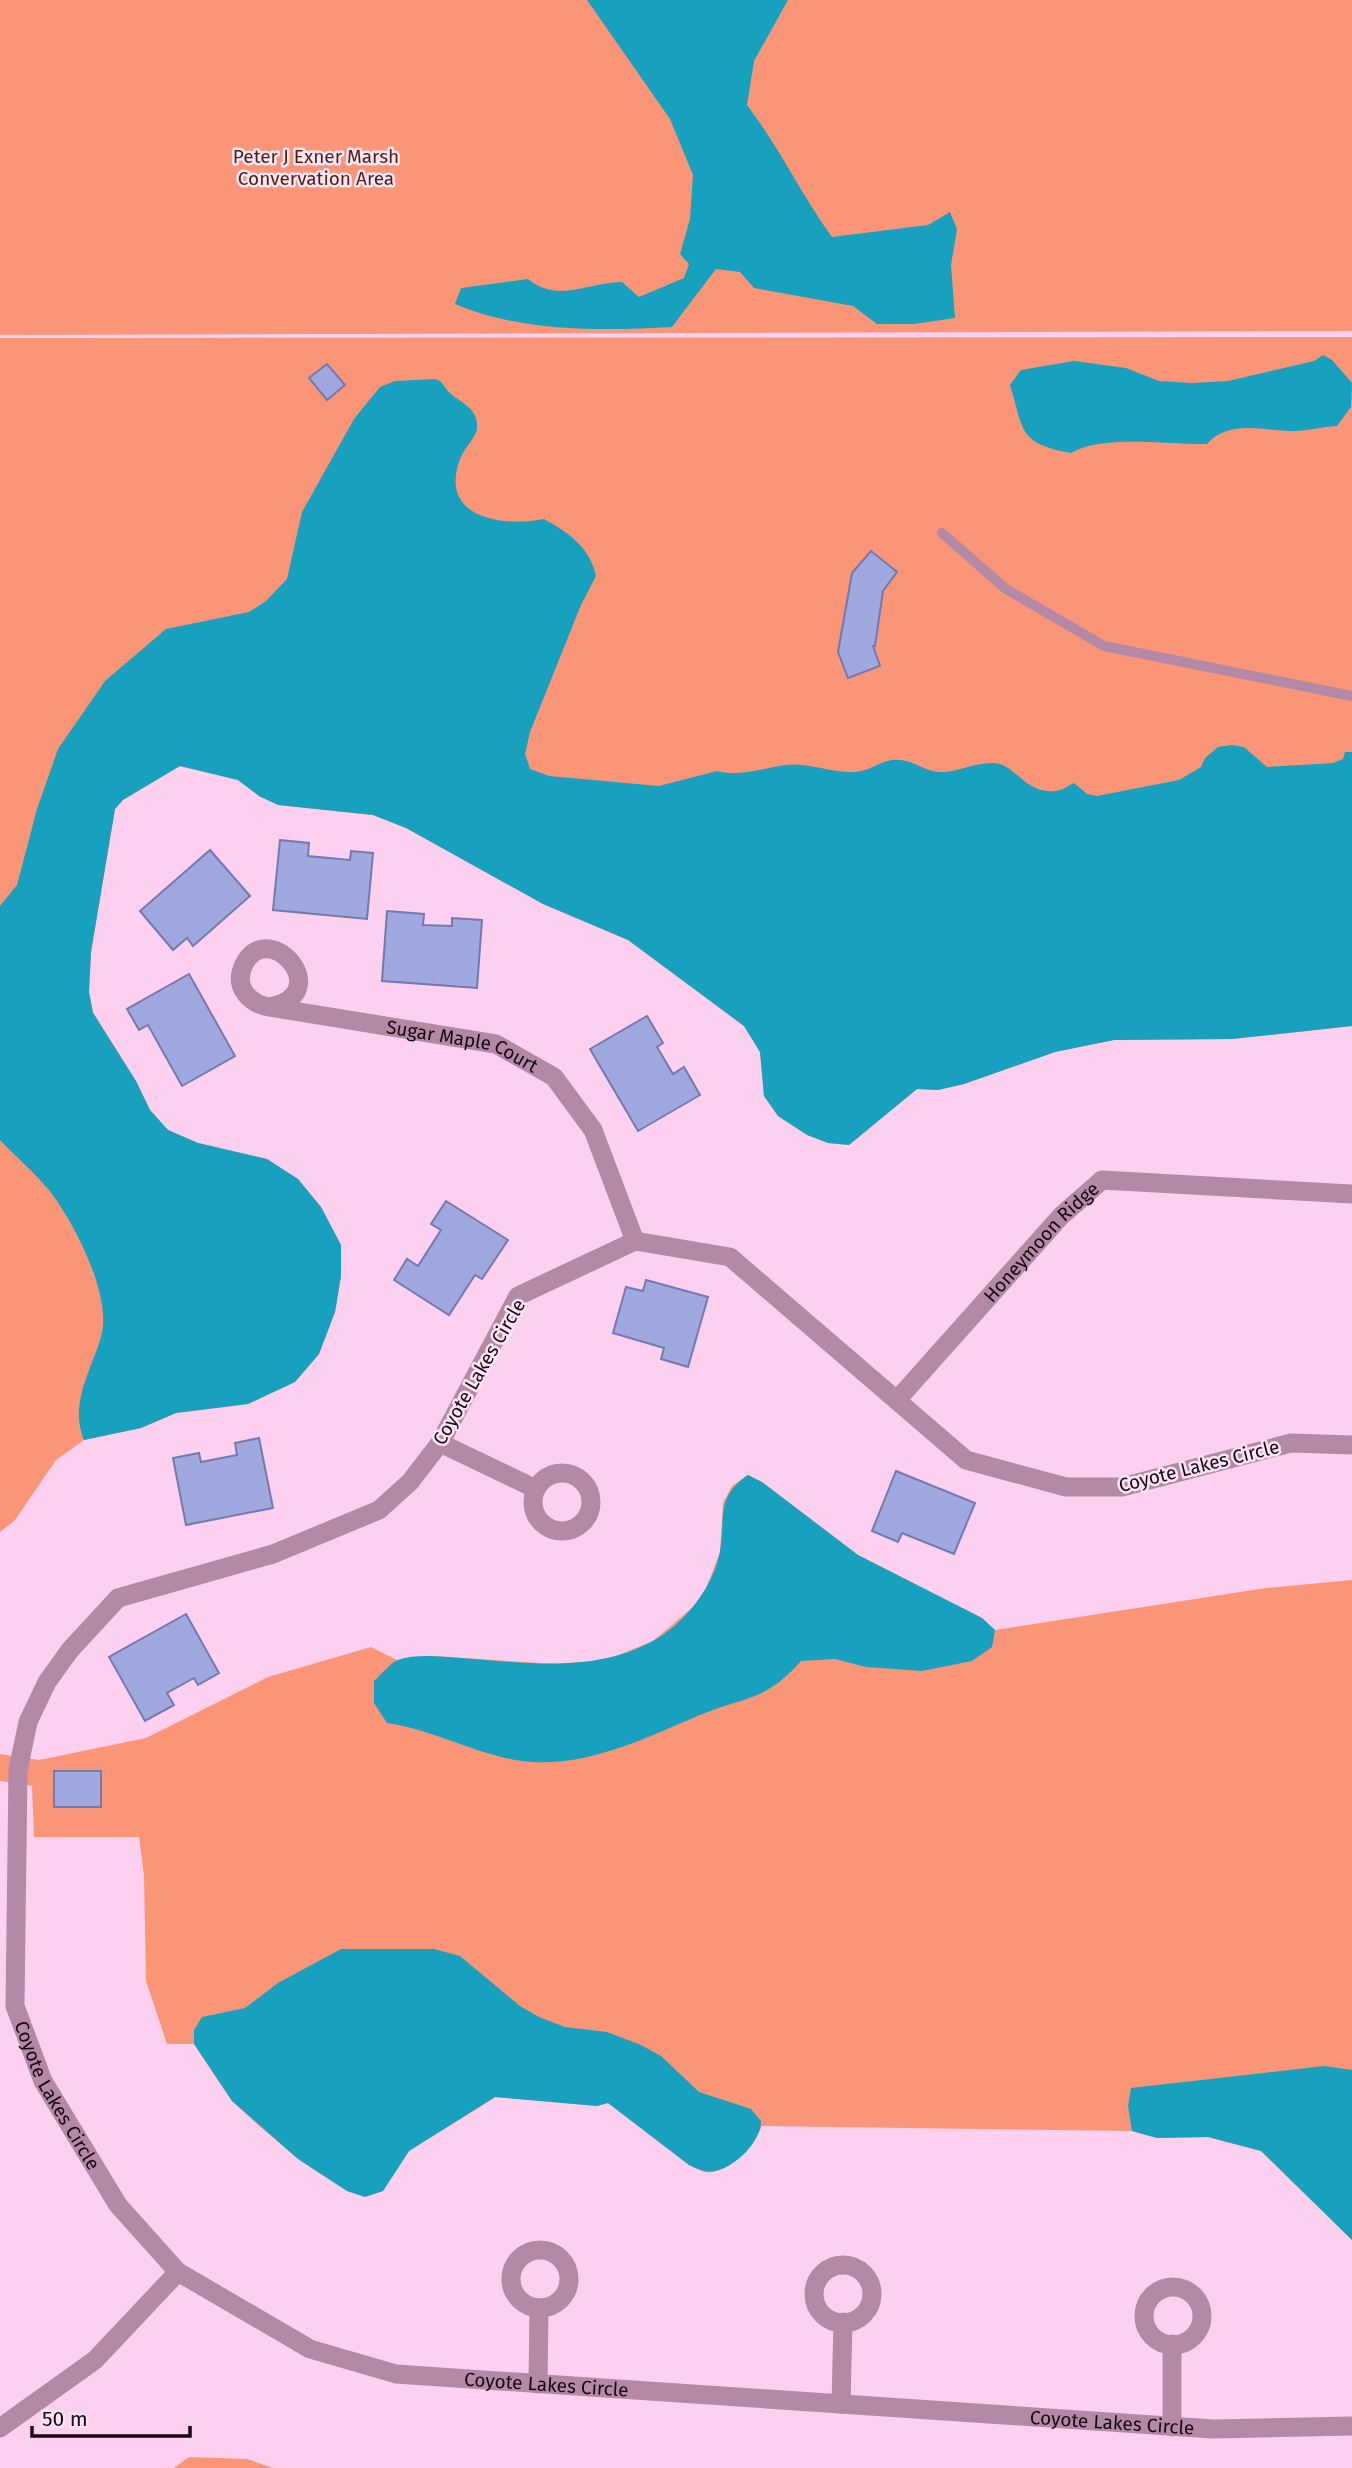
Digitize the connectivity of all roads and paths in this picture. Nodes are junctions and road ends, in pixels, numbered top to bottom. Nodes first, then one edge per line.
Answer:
1 (942, 533) dead end
2 (1352, 696) edge
3 (269, 1007) dead end
4 (1352, 1194) edge
5 (635, 1241) junction
6 (897, 1400) junction
7 (440, 1443) junction
8 (1352, 1445) edge
9 (536, 1489) dead end
10 (178, 2272) junction
11 (539, 2308) dead end
12 (843, 2322) dead end
13 (1172, 2344) dead end
14 (538, 2384) junction
15 (841, 2404) junction
16 (1352, 2426) edge
17 (1172, 2427) junction
18 (0, 2428) edge

1 - 2 lane
3 - 5 street, Sugar Maple Court
4 - 6 street, Honeymoon Ridge
5 - 6 street, Coyote Lakes Circle
5 - 7 street, Coyote Lakes Circle
6 - 8 street, Coyote Lakes Circle
7 - 9 street
7 - 10 street, Coyote Lakes Circle
10 - 14 street, Coyote Lakes Circle
10 - 18 street
11 - 14 street
12 - 15 street
13 - 17 street
14 - 15 street, Coyote Lakes Circle
15 - 17 street, Coyote Lakes Circle
16 - 17 street, Coyote Lakes Circle

